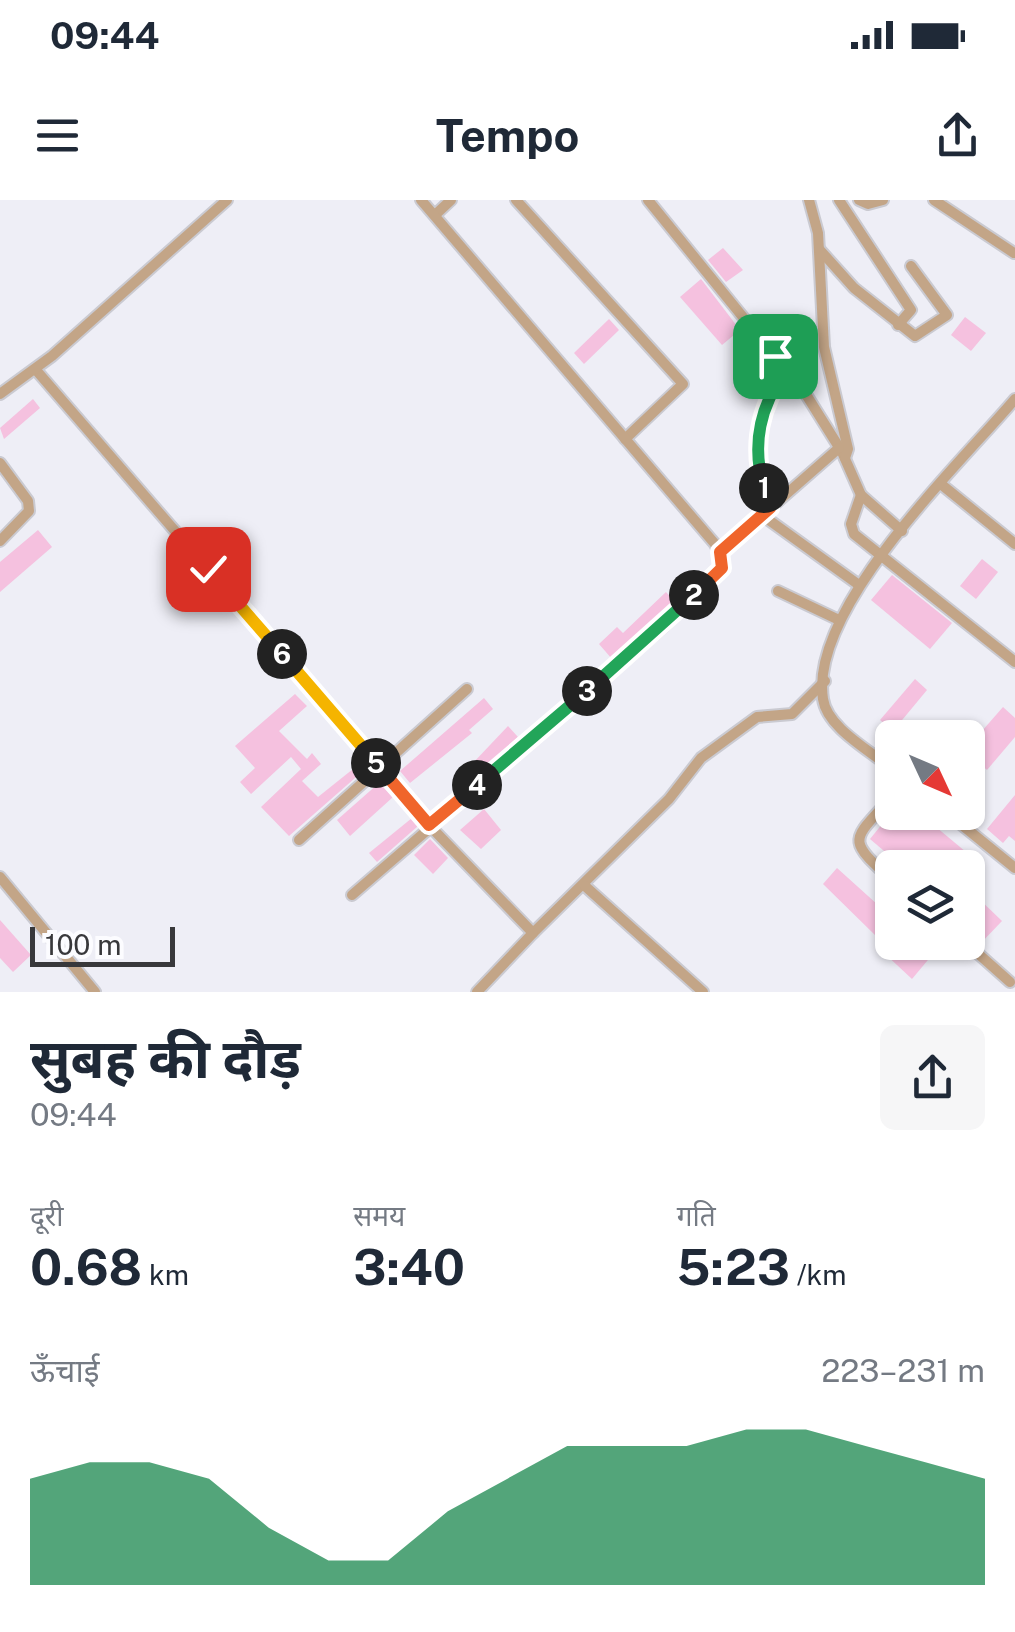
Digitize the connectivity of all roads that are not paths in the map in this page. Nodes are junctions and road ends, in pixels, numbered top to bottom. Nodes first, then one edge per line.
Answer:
1 (227, 200) edge
2 (421, 200) edge
3 (451, 200) edge
4 (516, 200) edge
5 (648, 200) edge
6 (809, 200) edge
7 (839, 200) edge
8 (860, 200) edge
9 (883, 200) edge
10 (934, 200) edge
11 (435, 215) junction
12 (818, 248) junction
13 (1014, 253) edge
14 (911, 266) dead end
15 (898, 325) junction
16 (36, 370) junction
17 (786, 370) junction
18 (0, 394) edge
19 (1015, 399) edge
20 (625, 438) junction
21 (839, 448) junction
22 (845, 459) junction
23 (0, 462) edge
24 (942, 485) junction
25 (861, 495) junction
26 (766, 512) junction
27 (902, 531) junction
28 (1012, 537) edge
29 (0, 541) edge
30 (720, 552) junction
31 (883, 553) junction
32 (859, 585) junction
33 (778, 591) dead end
34 (839, 620) junction
35 (1015, 662) edge
36 (825, 681) junction
37 (468, 689) dead end
38 (875, 754) edge
39 (380, 768) junction
40 (875, 816) edge
41 (429, 825) junction
42 (968, 830) edge
43 (299, 840) dead end
44 (875, 865) edge
45 (1015, 868) edge
46 (0, 877) edge
47 (584, 886) junction
48 (352, 895) dead end
49 (533, 932) junction
50 (985, 960) edge
51 (1010, 982) dead end
52 (95, 992) edge
53 (477, 992) edge
54 (702, 992) edge

1 - 16 street
2 - 11 street
3 - 11 street
4 - 20 street
5 - 17 street
6 - 12 street
7 - 15 street
8 - 9 street
10 - 13 street
11 - 20 street
12 - 15 street
12 - 22 street
14 - 15 street
16 - 18 street
16 - 39 street
17 - 21 street
17 - 26 street
19 - 24 street
20 - 30 street
21 - 22 street
21 - 26 street
22 - 25 street
23 - 29 street
24 - 27 street
24 - 28 street
25 - 27 street
25 - 31 street
26 - 30 street
26 - 32 street
27 - 31 street
30 - 41 street
31 - 32 street
31 - 35 street
32 - 34 street
33 - 34 street
34 - 36 street
36 - 38 street
36 - 47 street
37 - 39 street
39 - 41 street
39 - 43 street
40 - 44 street
41 - 48 street
41 - 49 street
42 - 45 street
46 - 52 street
47 - 49 street
47 - 54 street
49 - 53 street
50 - 51 street

